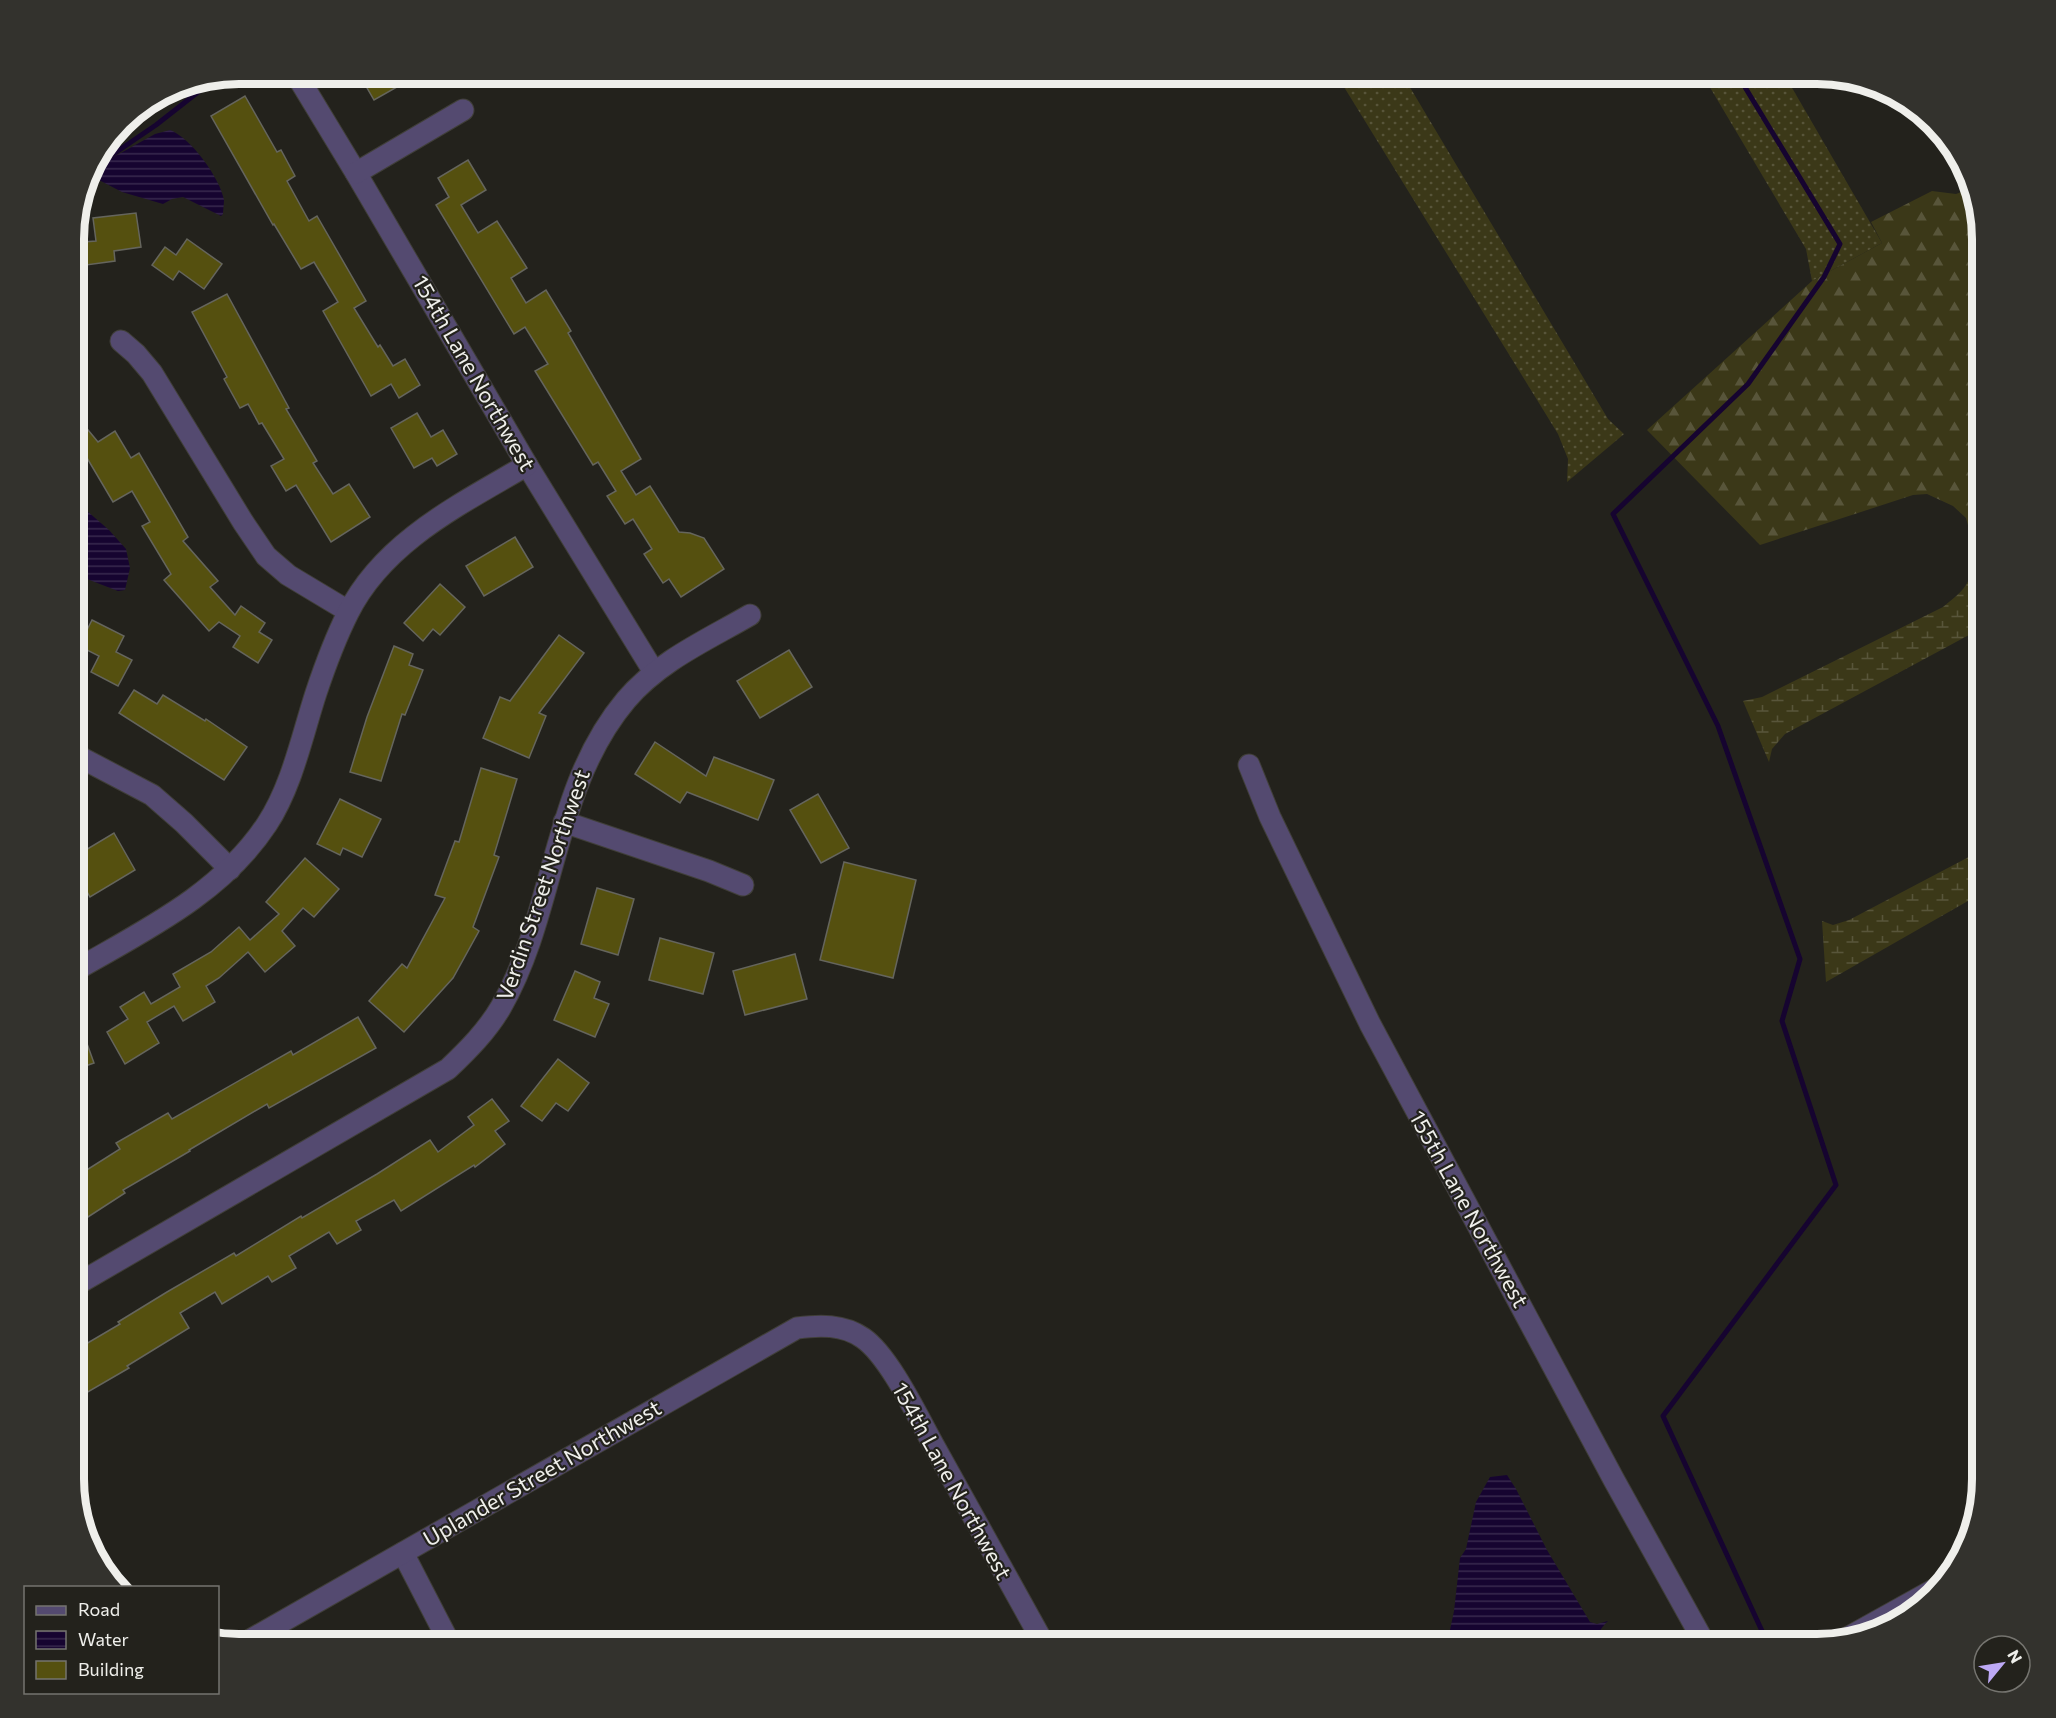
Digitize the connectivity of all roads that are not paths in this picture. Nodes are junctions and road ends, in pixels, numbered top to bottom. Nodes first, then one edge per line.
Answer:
1 (302, 84) edge
2 (463, 110) dead end
3 (356, 173) junction
4 (121, 341) dead end
5 (527, 465) junction
6 (348, 611) junction
7 (750, 615) dead end
8 (654, 672) junction
9 (84, 759) edge
10 (1249, 765) dead end
11 (564, 822) junction
12 (230, 869) junction
13 (743, 885) dead end
14 (84, 965) edge
15 (84, 1280) edge
16 (847, 1330) joint
17 (403, 1553) junction
18 (1909, 1603) edge
19 (1873, 1623) edge
20 (261, 1634) edge
21 (445, 1634) edge
22 (1038, 1634) edge
23 (1699, 1634) edge

1 - 3 street, 154th Lane Northwest
2 - 3 street
3 - 5 street, 154th Lane Northwest
4 - 6 street
5 - 6 street
5 - 8 street, 154th Lane Northwest
6 - 12 street
7 - 8 street, Verdin Street Northwest
8 - 11 street, Verdin Street Northwest
9 - 12 street
10 - 23 street, 155th Lane Northwest
11 - 13 street
11 - 15 street, Verdin Street Northwest
12 - 14 street
16 - 17 street, Uplander Street Northwest
16 - 22 street, 154th Lane Northwest
17 - 20 street, Uplander Street Northwest
17 - 21 street
18 - 19 street

